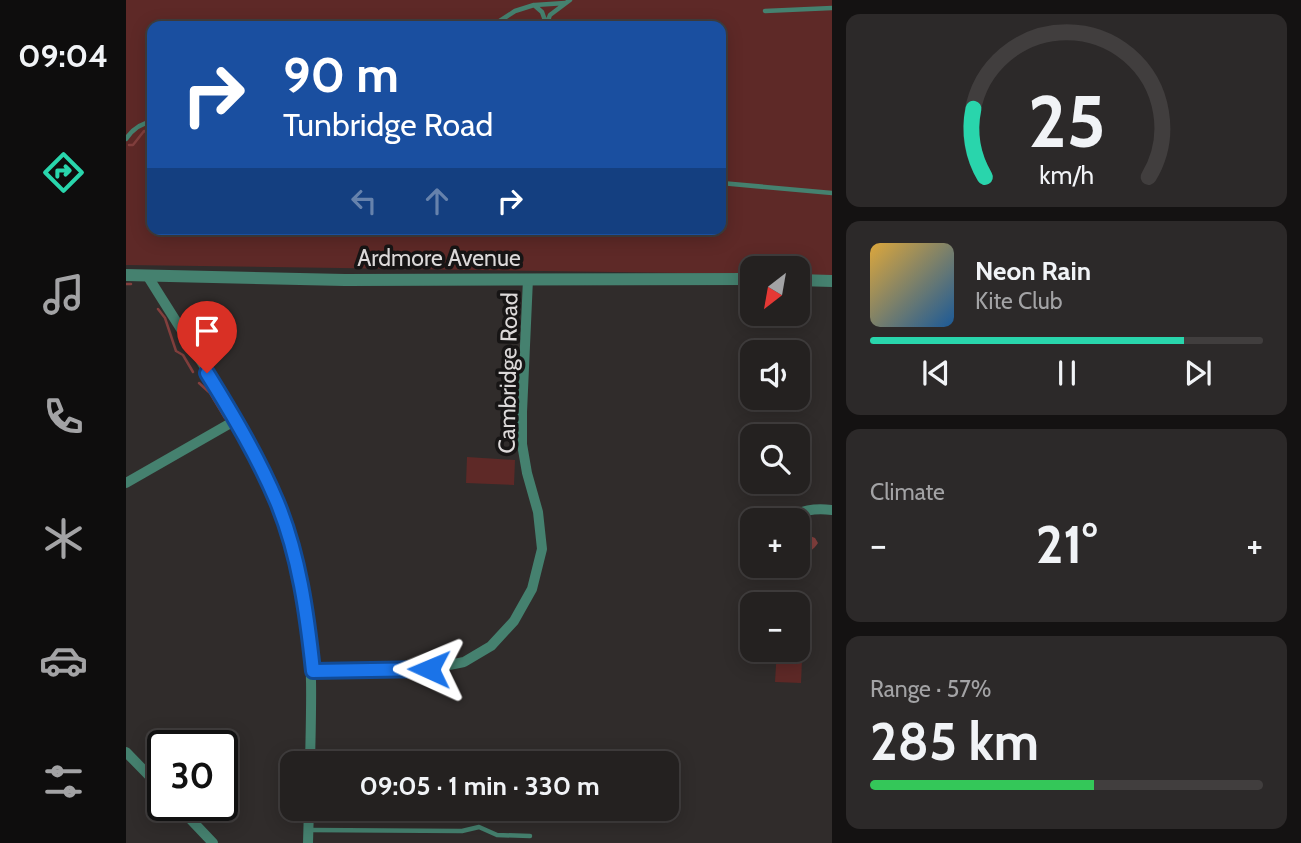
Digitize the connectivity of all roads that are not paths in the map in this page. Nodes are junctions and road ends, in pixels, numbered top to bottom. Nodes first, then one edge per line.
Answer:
1 (568, 2) edge
2 (534, 5) junction
3 (832, 8) edge
4 (765, 11) dead end
5 (499, 21) edge
6 (545, 21) edge
7 (548, 21) edge
8 (147, 122) edge
9 (126, 139) edge
10 (726, 183) edge
11 (832, 193) edge
12 (126, 275) edge
13 (146, 275) junction
14 (528, 279) junction
15 (740, 279) edge
16 (810, 280) edge
17 (832, 281) edge
18 (236, 420) junction
19 (126, 483) edge
20 (810, 510) edge
21 (832, 510) edge
22 (313, 671) junction
23 (310, 751) edge
24 (126, 752) edge
25 (147, 774) edge
26 (192, 821) edge
27 (308, 821) edge
28 (308, 830) junction
29 (530, 836) dead end
30 (213, 843) edge
31 (307, 843) edge

1 - 2 lane
1 - 7 lane
2 - 5 lane
2 - 6 lane
3 - 4 lane
8 - 9 lane
10 - 11 lane
12 - 13 street, Ardmore Avenue
13 - 14 street, Ardmore Avenue
13 - 18 street
14 - 15 street, Ardmore Avenue
14 - 22 street, Cambridge Road
16 - 17 street
18 - 19 street
18 - 22 street
20 - 21 street
22 - 23 street
24 - 25 street
26 - 30 street
27 - 28 street
28 - 29 lane
28 - 31 street

